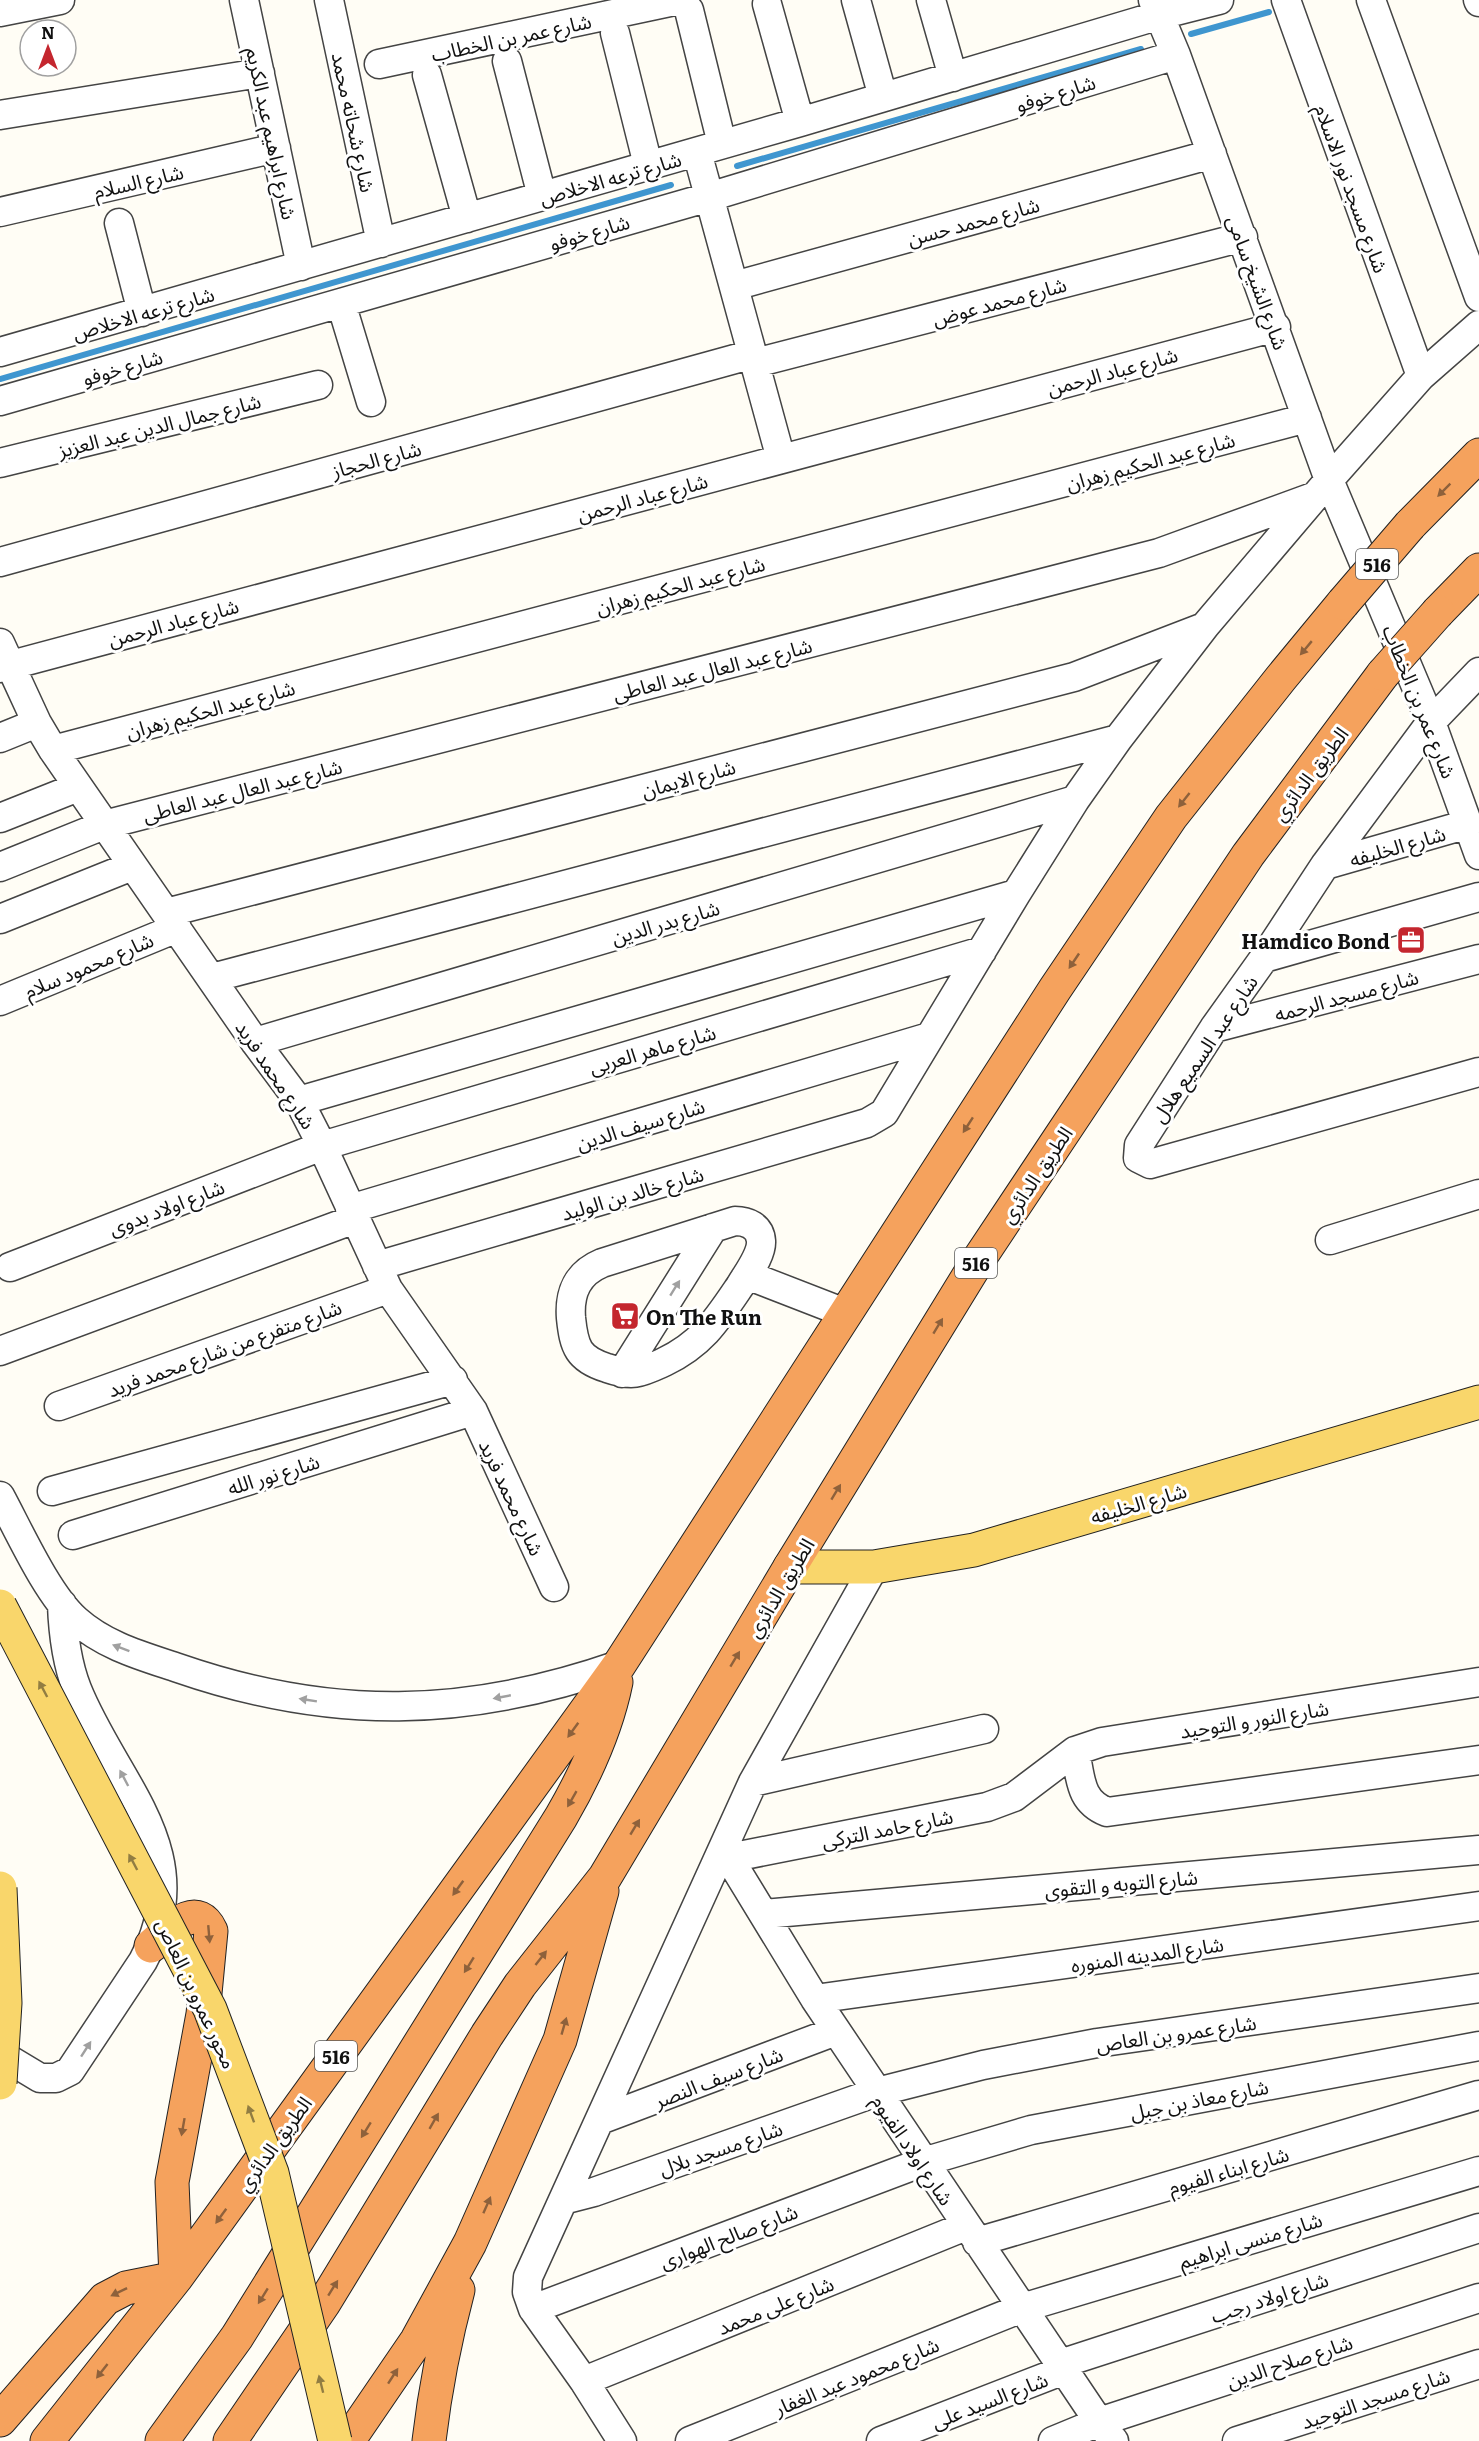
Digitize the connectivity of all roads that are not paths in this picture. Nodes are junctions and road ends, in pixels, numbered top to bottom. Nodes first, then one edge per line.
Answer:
1 (60, 0) edge
2 (244, 0) edge
3 (329, 0) edge
4 (856, 0) edge
5 (931, 0) edge
6 (1219, 0) edge
7 (1286, 0) edge
8 (1371, 0) edge
9 (767, 4) dead end
10 (684, 5) edge
11 (1156, 8) edge
12 (0, 12) edge
13 (615, 33) dead end
14 (1176, 55) junction
15 (507, 61) dead end
16 (379, 64) dead end
17 (260, 73) junction
18 (427, 75) dead end
19 (953, 77) junction
20 (883, 98) junction
21 (0, 115) edge
22 (800, 122) junction
23 (276, 148) junction
24 (710, 148) junction
25 (1212, 154) junction
26 (648, 165) junction
27 (542, 196) junction
28 (709, 197) junction
29 (0, 212) edge
30 (467, 218) junction
31 (118, 223) dead end
32 (1242, 237) junction
33 (381, 243) junction
34 (301, 266) junction
35 (734, 286) junction
36 (1479, 297) edge
37 (341, 303) junction
38 (142, 312) junction
39 (1479, 325) edge
40 (1276, 327) junction
41 (0, 352) edge
42 (754, 359) junction
43 (1420, 376) junction
44 (318, 385) dead end
45 (0, 401) edge
46 (371, 402) dead end
47 (1307, 418) junction
48 (1479, 455) edge
49 (781, 459) junction
50 (0, 463) edge
51 (1322, 488) junction
52 (1359, 548) joint
53 (0, 562) edge
54 (1479, 570) edge
55 (1206, 626) junction
56 (3, 658) edge
57 (1479, 672) edge
58 (1431, 722) junction
59 (37, 723) junction
60 (0, 738) edge
61 (1118, 739) junction
62 (52, 750) junction
63 (78, 787) junction
64 (1469, 794) edge
65 (1076, 800) junction
66 (0, 818) edge
67 (1468, 824) junction
68 (104, 825) junction
69 (1479, 855) edge
70 (1325, 865) junction
71 (132, 866) junction
72 (0, 867) edge
73 (1016, 894) junction
74 (1479, 897) edge
75 (0, 919) edge
76 (171, 920) junction
77 (982, 951) junction
78 (1264, 958) junction
79 (1479, 959) edge
80 (212, 978) junction
81 (0, 1001) edge
82 (1214, 1028) junction
83 (929, 1037) junction
84 (255, 1042) junction
85 (1479, 1072) edge
86 (299, 1101) junction
87 (322, 1146) junction
88 (1479, 1194) edge
89 (353, 1214) junction
90 (713, 1228) junction
91 (1330, 1240) dead end
92 (10, 1267) dead end
93 (747, 1275) junction
94 (383, 1277) junction
95 (845, 1313) junction
96 (0, 1351) edge
97 (622, 1373) junction
98 (453, 1380) junction
99 (1479, 1402) edge
100 (59, 1406) dead end
101 (473, 1411) junction
102 (52, 1491) dead end
103 (0, 1496) edge
104 (73, 1535) dead end
105 (790, 1567) junction
106 (874, 1567) junction
107 (554, 1587) dead end
108 (62, 1604) junction
109 (0, 1606) edge
110 (619, 1665) junction
111 (1479, 1682) edge
112 (984, 1729) dead end
113 (1075, 1751) junction
114 (1479, 1760) edge
115 (1040, 1779) joint
116 (753, 1782) junction
117 (1479, 1850) edge
118 (726, 1855) junction
119 (605, 1877) junction
120 (0, 1888) edge
121 (1479, 1906) edge
122 (764, 1914) junction
123 (151, 1946) junction
124 (1479, 1988) edge
125 (814, 1999) junction
126 (836, 2031) junction
127 (1479, 2046) edge
128 (0, 2054) edge
129 (0, 2083) edge
130 (877, 2092) junction
131 (1479, 2096) edge
132 (600, 2120) junction
133 (923, 2162) junction
134 (1479, 2171) edge
135 (563, 2200) junction
136 (1479, 2228) edge
137 (972, 2234) junction
138 (470, 2243) junction
139 (176, 2278) junction
140 (1479, 2298) edge
141 (1022, 2308) junction
142 (533, 2309) junction
143 (1479, 2364) edge
144 (1062, 2367) junction
145 (584, 2381) junction
146 (0, 2420) edge
147 (1107, 2432) edge
148 (609, 2437) edge
149 (46, 2441) edge
150 (162, 2441) edge
151 (230, 2441) edge
152 (335, 2441) edge
153 (348, 2441) edge
154 (429, 2441) edge
155 (690, 2441) edge
156 (881, 2441) edge
157 (1053, 2441) edge
158 (1237, 2441) edge

1 - 12 street
2 - 17 street, شارع ابراهيم عبد الكريم
3 - 33 street, شارع شحاته محمد
4 - 20 street
5 - 19 street
6 - 11 street, شارع ترعه الاخلاص
7 - 43 street, شارع مسجد نور الاسلام
8 - 36 street
9 - 22 street
10 - 16 street, شارع عمر بن الخطاب
10 - 24 street
11 - 14 street, شارع الشيخ سامى
11 - 19 street, شارع ترعه الاخلاص
13 - 26 street
14 - 25 street, شارع الشيخ سامى
14 - 28 street, شارع خوفو
15 - 27 street
17 - 21 street
17 - 23 street, شارع ابراهيم عبد الكريم
18 - 30 street
19 - 20 street, شارع ترعه الاخلاص
20 - 22 street, شارع ترعه الاخلاص
22 - 24 street, شارع ترعه الاخلاص
23 - 29 street, شارع السلام
23 - 34 street, شارع ابراهيم عبد الكريم
24 - 26 street, شارع ترعه الاخلاص
24 - 28 street
25 - 32 street, شارع الشيخ سامى
25 - 35 street, شارع محمد حسن
26 - 27 street, شارع ترعه الاخلاص
27 - 30 street, شارع ترعه الاخلاص
28 - 35 street
28 - 37 street, شارع خوفو
30 - 33 street, شارع ترعه الاخلاص
31 - 38 street
32 - 40 street, شارع الشيخ سامى
32 - 42 street, شارع محمد عوض
33 - 34 street, شارع ترعه الاخلاص
34 - 38 street, شارع ترعه الاخلاص
35 - 42 street
37 - 45 street, شارع خوفو
37 - 46 street
38 - 41 street, شارع ترعه الاخلاص
39 - 43 street
40 - 47 street, شارع الشيخ سامى
40 - 49 street, شارع عباد الرحمن
42 - 49 street
42 - 53 street, شارع الحجاز
43 - 51 street
44 - 50 street, شارع جمال الدين عبد العزيز
47 - 51 street, شارع الشيخ سامى
47 - 62 street, شارع عبد الحكيم زهران
48 -> 95 highway, الطريق الدائري / 516, bridge
49 - 56 street, شارع عباد الرحمن
51 - 52 street, شارع الشيخ سامى
51 - 55 street
51 - 68 street, شارع عبد العال عبد العاطى
52 - 58 street, شارع عمر بن الخطاب
105 -> 54 highway, الطريق الدائري / 516, bridge
55 - 61 street
55 - 76 street, شارع الايمان
56 - 59 street, شارع محمد فريد
57 - 58 street, شارع عبد السميع هلال
58 - 64 street, شارع عمر بن الخطاب
58 - 70 street, شارع عبد السميع هلال
59 - 60 street
59 - 62 street, شارع محمد فريد
61 - 65 street
61 - 80 street
62 - 63 street, شارع محمد فريد
63 - 66 street
63 - 68 street, شارع محمد فريد
64 - 67 street, شارع عمر بن الخطاب
65 - 73 street
65 - 84 street, شارع بدر الدين
67 - 69 street, شارع عمر بن الخطاب
67 - 70 street, شارع الخليفه
68 - 71 street, شارع محمد فريد
68 - 72 street, شارع عبد العال عبد العاطى
70 - 78 street, شارع عبد السميع هلال
71 - 75 street
71 - 76 street, شارع محمد فريد
73 - 77 street
73 - 86 street
74 - 78 street
76 - 80 street, شارع محمد فريد
76 - 81 street, شارع محمود سلام
77 - 83 street
77 - 87 street, شارع ماهر العربى
78 - 82 street, شارع عبد السميع هلال
79 - 82 street, شارع مسجد الرحمه
80 - 84 street, شارع محمد فريد
82 - 85 street, شارع عبد السميع هلال
83 - 89 street, شارع سيف الدين
83 - 94 street, شارع خالد بن الوليد
84 - 86 street, شارع محمد فريد
86 - 87 street, شارع محمد فريد
87 - 89 street, شارع محمد فريد
87 - 92 street, شارع اولاد بدوى
88 - 91 street
89 - 94 street, شارع محمد فريد
89 - 96 street, شارع سيف الدين
90 - 93 street
97 -> 90 street
90 - 97 street
93 - 95 street
93 - 97 street
94 - 98 street, شارع محمد فريد
94 - 100 street, شارع متفرع من شارع محمد فريد
95 - 110 highway, الطريق الدائري / 516
98 - 101 street, شارع محمد فريد
98 - 102 street
99 - 106 main road, شارع الخليفه
101 - 104 street, شارع نور الله
101 - 107 street, شارع محمد فريد
103 - 108 street
105 - 106 main road, شارع الخليفه
119 -> 105 highway, الطريق الدائري / 516
106 - 116 street
110 -> 108 street
123 -> 108 street
152 -> 109 main road, محور عمرو بن العاص, bridge
110 -> 139 highway, الطريق الدائري / 516
110 -> 150 highway, الطريق الدائري / 516
111 - 113 street, شارع النور و التوحيد
112 - 116 street
113 - 114 street
113 - 115 street, شارع النور و التوحيد
115 - 118 street, شارع حامد التركى
116 - 118 street
117 - 122 street, شارع التوبه و التقوى
118 - 122 street, شارع اولاد الفيوم
118 - 132 street
138 -> 119 highway, الطريق الدائري / 516
151 -> 119 highway, الطريق الدائري / 516
120 - 129 main road, bridge
121 - 125 street, شارع المدينه المنوره
122 - 125 street, شارع اولاد الفيوم
128 -> 123 street
123 -> 139 highway
124 - 130 street, شارع عمرو بن العاص
125 - 126 street, شارع اولاد الفيوم
126 - 130 street, شارع اولاد الفيوم
126 - 132 street, شارع سيف النصر
127 - 133 street, شارع معاذ بن جبل
130 - 133 street, شارع اولاد الفيوم
130 - 135 street, شارع مسجد بلال
131 - 137 street, شارع ابناء الفيوم
132 - 135 street
133 - 137 street, شارع اولاد الفيوم
133 - 142 street, شارع صالح الهوارى
134 - 141 street, شارع منسى ابراهيم
135 - 142 street
136 - 144 street, شارع اولاد رجب
137 - 141 street, شارع اولاد الفيوم
137 - 145 street, شارع على محمد
153 -> 138 highway, الطريق الدائري / 516
138 - 154 highway
139 -> 146 highway
139 -> 149 highway, الطريق الدائري / 516
140 - 147 street, شارع صلاح الدين
141 - 144 street, شارع اولاد الفيوم
141 - 155 street, شارع محمود عبد الغفار
142 - 145 street
143 - 158 street, شارع مسجد التوحيد
144 - 147 street, شارع اولاد الفيوم
144 - 156 street, شارع السيد على
145 - 148 street
147 - 157 street

